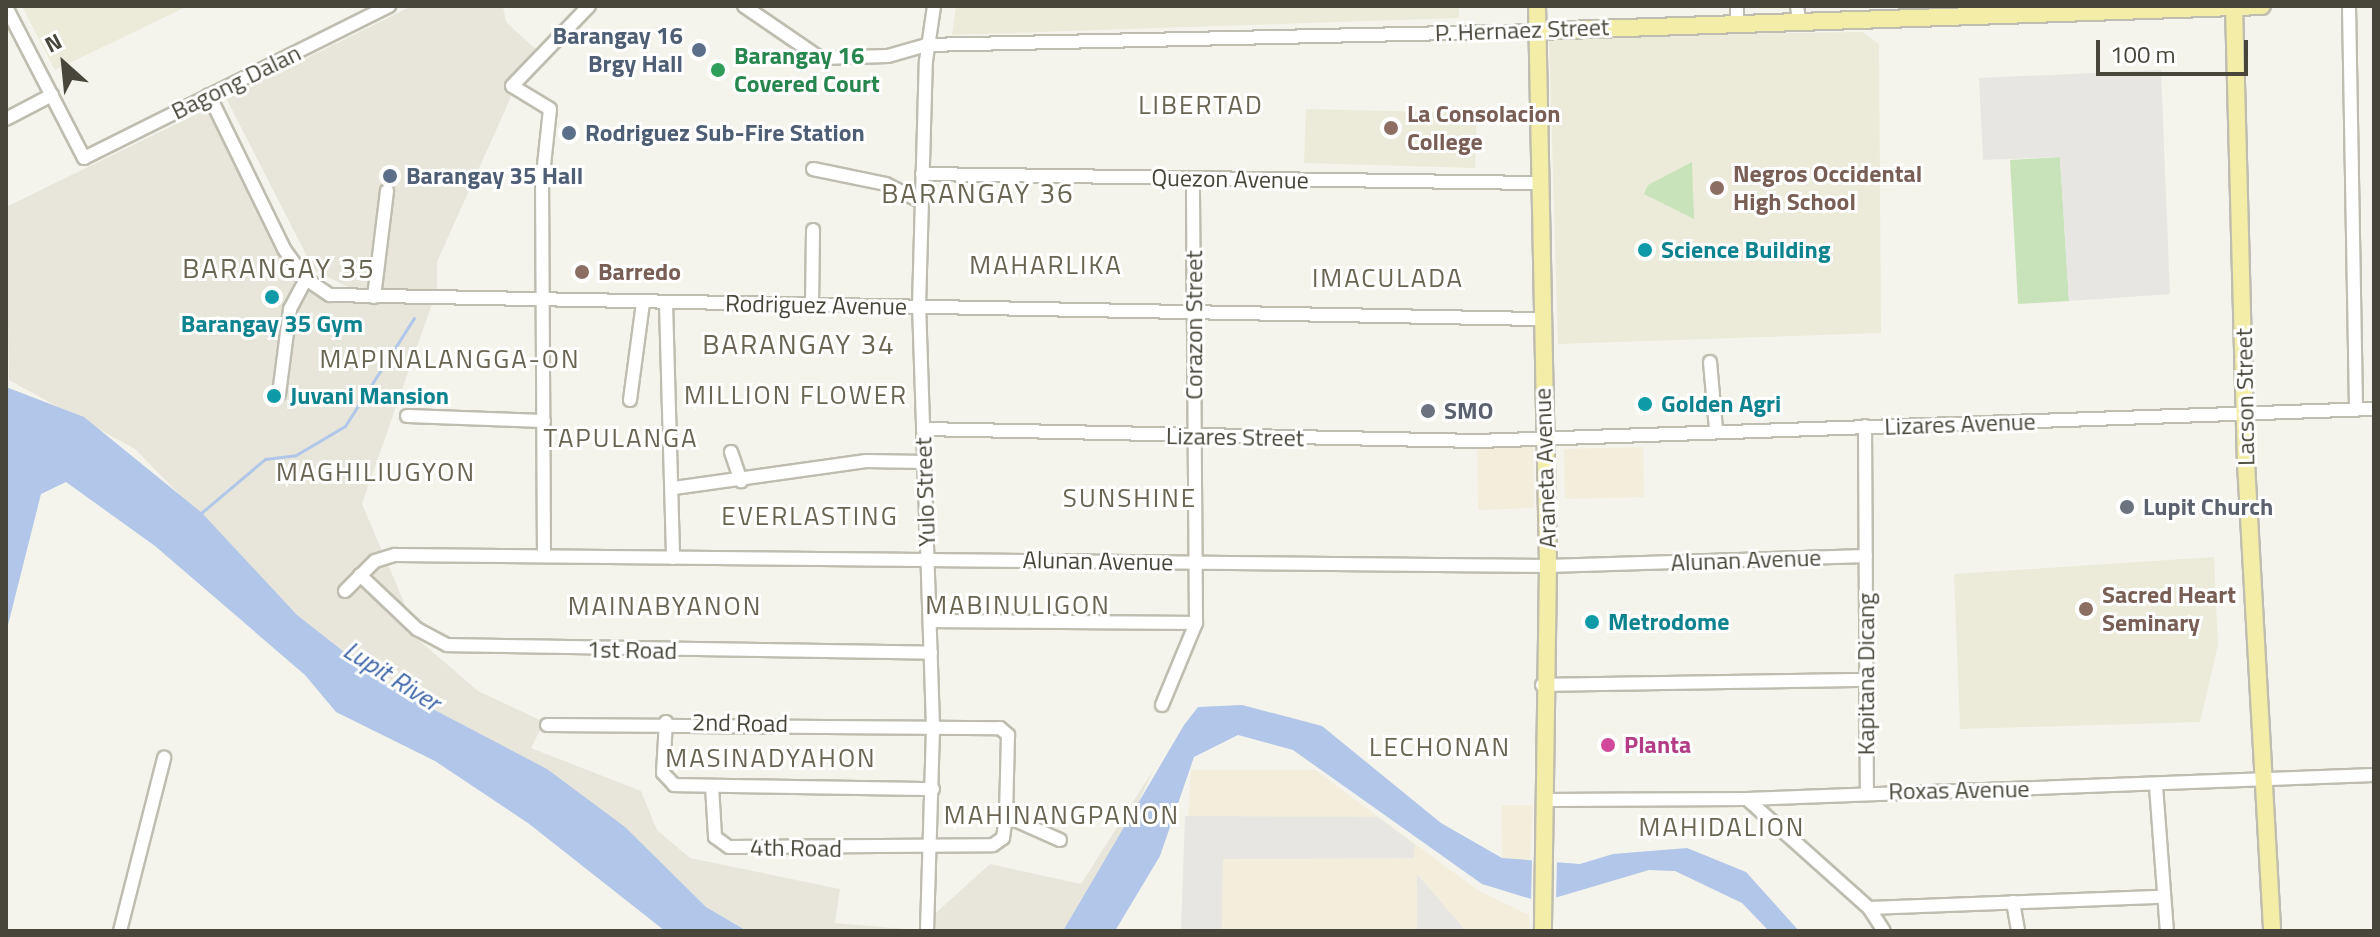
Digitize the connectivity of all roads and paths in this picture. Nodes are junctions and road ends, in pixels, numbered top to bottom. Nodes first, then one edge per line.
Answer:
1 (389, 6) edge
2 (589, 6) edge
3 (744, 6) edge
4 (934, 6) edge
5 (1537, 6) edge
6 (2262, 6) edge
7 (2349, 6) edge
8 (6, 7) edge
9 (2234, 7) edge
10 (2007, 11) edge
11 (1942, 12) edge
12 (1798, 13) edge
13 (1737, 14) edge
14 (1537, 31) junction
15 (926, 45) junction
16 (52, 95) junction
17 (209, 95) junction
18 (6, 119) edge
19 (813, 169) dead end
20 (922, 174) junction
21 (1193, 178) junction
22 (1538, 183) junction
23 (387, 191) dead end
24 (922, 202) junction
25 (813, 230) dead end
26 (306, 279) junction
27 (374, 297) junction
28 (543, 301) junction
29 (643, 303) junction
30 (666, 303) junction
31 (812, 305) junction
32 (919, 306) junction
33 (1194, 311) junction
34 (1539, 319) junction
35 (1710, 362) dead end
36 (279, 394) dead end
37 (630, 400) dead end
38 (2374, 409) edge
39 (2356, 410) junction
40 (2245, 413) junction
41 (407, 416) dead end
42 (544, 421) junction
43 (1865, 426) junction
44 (923, 429) junction
45 (1716, 429) junction
46 (1195, 437) junction
47 (1546, 437) junction
48 (731, 452) dead end
49 (924, 462) junction
50 (741, 481) junction
51 (674, 488) junction
52 (544, 556) junction
53 (1866, 556) junction
54 (673, 558) junction
55 (927, 559) junction
56 (1196, 561) junction
57 (1548, 566) junction
58 (360, 575) junction
59 (345, 591) dead end
60 (930, 621) junction
61 (1196, 623) junction
62 (931, 653) junction
63 (1866, 680) junction
64 (1542, 685) junction
65 (1162, 705) dead end
66 (666, 722) junction
67 (547, 725) dead end
68 (933, 726) junction
69 (164, 758) dead end
70 (2374, 775) edge
71 (2259, 781) junction
72 (712, 786) junction
73 (2156, 786) junction
74 (933, 789) junction
75 (1867, 792) junction
76 (1747, 799) junction
77 (1544, 800) junction
78 (1006, 816) junction
79 (1060, 840) dead end
80 (932, 849) junction
81 (2162, 897) junction
82 (2013, 902) junction
83 (1869, 908) junction
84 (1543, 929) edge
85 (120, 931) edge
86 (927, 931) edge
87 (1884, 931) edge
88 (2018, 931) edge
89 (2167, 931) edge
90 (2272, 931) edge

1 - 17 street, Bagong Dalan
2 - 28 street
3 - 15 street, P. Hernaez Street
4 - 15 street, Yulo Street
5 - 14 main road, Araneta Avenue
6 - 9 main road, P. Hernaez Street
7 - 39 street
8 - 16 street
9 - 10 main road, P. Hernaez Street
9 - 40 main road, Lacson Street
10 - 11 main road, P. Hernaez Street
11 - 12 main road, P. Hernaez Street
12 - 13 main road, P. Hernaez Street
13 - 14 main road, P. Hernaez Street
14 - 15 street, P. Hernaez Street
14 - 22 main road, Araneta Avenue
15 - 20 street, Yulo Street
16 - 17 street, Bagong Dalan
16 - 18 street
17 - 26 street
19 - 24 street
20 - 21 street, Quezon Avenue
20 - 24 street, Yulo Street
21 - 22 street, Quezon Avenue
21 - 33 street, Corazon Street
22 - 34 main road, Araneta Avenue
23 - 27 street
24 - 32 street, Yulo Street
25 - 31 street
26 - 27 street, Rodriguez Avenue
26 - 36 street
27 - 28 street, Rodriguez Avenue
28 - 29 street, Rodriguez Avenue
28 - 42 street
29 - 30 street, Rodriguez Avenue
29 - 37 street
30 - 31 street, Rodriguez Avenue
30 - 51 street
31 - 32 street, Rodriguez Avenue
32 - 33 street, Rodriguez Avenue
32 - 44 street, Yulo Street
33 - 34 street, Rodriguez Avenue
33 - 46 street, Corazon Street
34 - 47 main road, Araneta Avenue
35 - 45 street
38 - 39 street, Lizares Avenue
39 - 40 street, Lizares Avenue
40 - 43 street, Lizares Avenue
40 - 71 main road, Lacson Street
41 - 42 street
42 - 52 street
43 - 45 street, Lizares Avenue
43 - 53 street, Kapitana Dicang
44 - 46 street, Lizares Street
44 - 49 street, Yulo Street
45 - 47 street, Lizares Avenue
46 - 47 street, Lizares Street
46 - 56 street, Corazon Street
47 - 57 main road, Araneta Avenue
48 - 50 street
49 - 50 street
49 - 55 street, Yulo Street
50 - 51 street
51 - 54 street
52 - 54 street, Alunan Avenue
52 - 58 street, Alunan Avenue
53 - 57 street, Alunan Avenue
53 - 63 street, Kapitana Dicang
54 - 55 street, Alunan Avenue
55 - 56 street, Alunan Avenue
55 - 60 street, Yulo Street
56 - 57 street, Alunan Avenue
56 - 61 street, Corazon Street
57 - 64 main road, Araneta Avenue
58 - 59 street, Alunan Avenue
58 - 62 street, 1st Road
60 - 61 street
60 - 62 street, Yulo Street
61 - 65 street, Corazon Street
62 - 68 street, Yulo Street
63 - 64 street
63 - 75 street, Kapitana Dicang
64 - 77 main road, Araneta Avenue
66 - 67 street, 2nd Road
66 - 68 street, 2nd Road
66 - 72 street
68 - 74 street, Yulo Street
68 - 78 street, 2nd Road
69 - 85 street
70 - 71 street, Roxas Avenue
71 - 73 street, Roxas Avenue
71 - 90 main road, Lacson Street
72 - 74 street
72 - 80 street, 4th Road
73 - 75 street, Roxas Avenue
73 - 81 street
74 - 80 street, Yulo Street
75 - 76 street, Roxas Avenue
76 - 77 street, Roxas Avenue
76 - 83 street
77 - 84 main road, Araneta Avenue
78 - 79 street
78 - 80 street, 4th Road
80 - 86 street, Yulo Street
81 - 82 street
81 - 89 street
82 - 83 street
82 - 88 street
83 - 87 street

